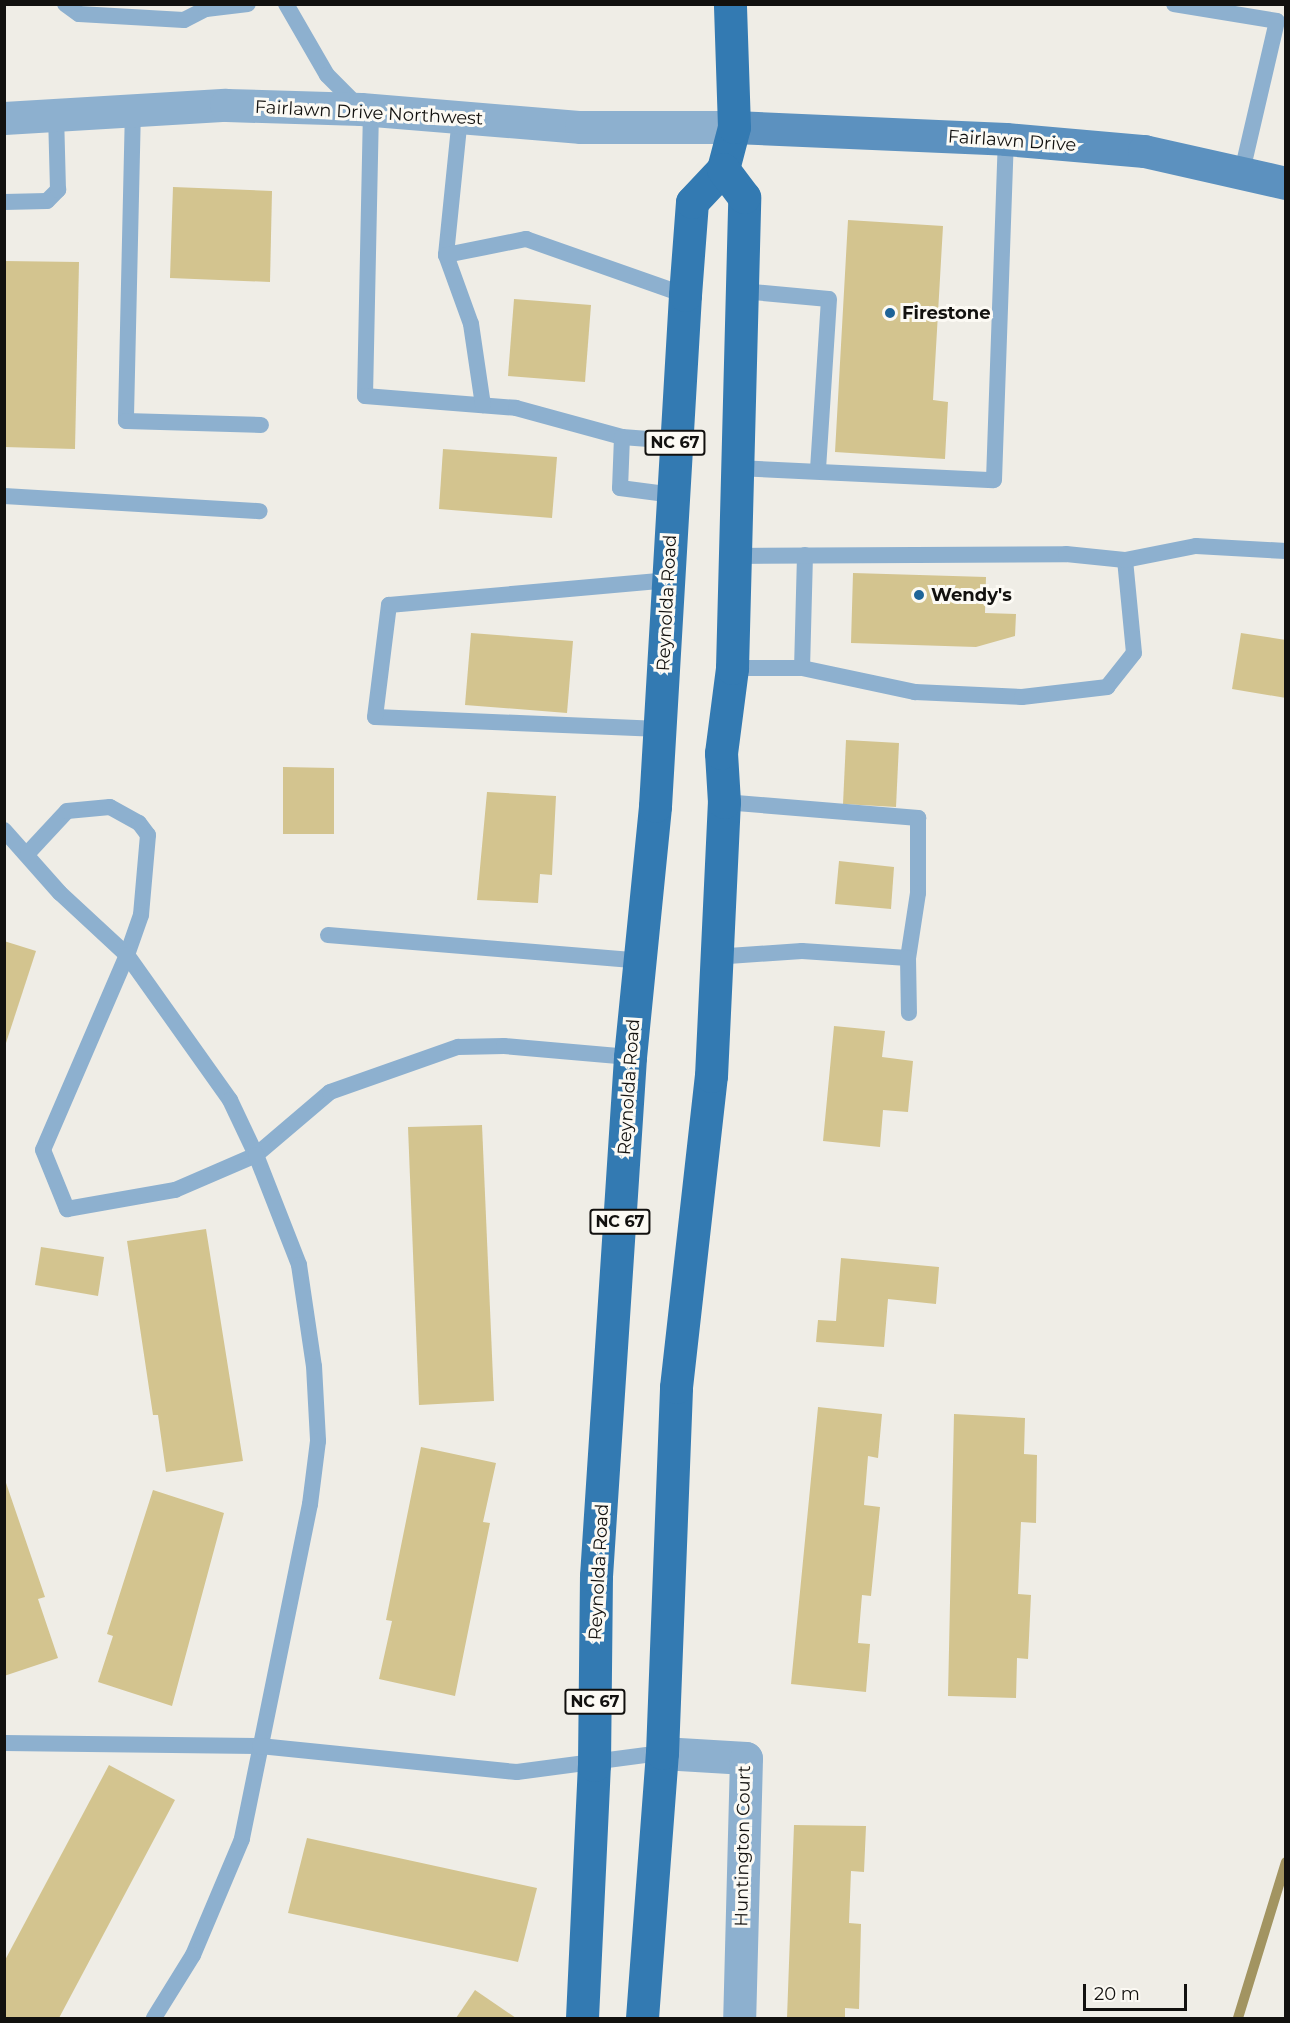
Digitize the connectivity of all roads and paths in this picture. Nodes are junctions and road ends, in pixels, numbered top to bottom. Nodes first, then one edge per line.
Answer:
1 (65, 4) edge
2 (248, 4) edge
3 (286, 4) edge
4 (730, 4) edge
5 (1281, 4) edge
6 (1177, 5) edge
7 (201, 7) edge
8 (1227, 9) edge
9 (1277, 21) junction
10 (133, 108) junction
11 (366, 110) junction
12 (56, 113) junction
13 (4, 117) edge
14 (460, 117) junction
15 (734, 127) junction
16 (1006, 139) junction
17 (723, 169) junction
18 (1242, 172) junction
19 (1286, 183) edge
20 (4, 202) edge
21 (446, 255) junction
22 (742, 291) junction
23 (685, 295) junction
24 (483, 405) junction
25 (261, 425) dead end
26 (622, 437) junction
27 (675, 441) junction
28 (736, 468) junction
29 (818, 471) junction
30 (674, 495) junction
31 (4, 496) edge
32 (260, 511) dead end
33 (1286, 550) edge
34 (805, 555) junction
35 (733, 556) junction
36 (1125, 560) junction
37 (667, 579) junction
38 (732, 668) junction
39 (802, 668) junction
40 (660, 729) junction
41 (724, 802) junction
42 (4, 830) edge
43 (28, 853) junction
44 (328, 934) dead end
45 (127, 955) junction
46 (714, 957) junction
47 (908, 958) junction
48 (641, 961) junction
49 (909, 1013) dead end
50 (630, 1057) junction
51 (256, 1155) junction
52 (4, 1743) edge
53 (260, 1746) junction
54 (662, 1753) junction
55 (594, 1765) junction
56 (154, 2019) edge
57 (582, 2019) edge
58 (642, 2019) edge
59 (739, 2019) edge

1 - 7 lane
2 - 7 lane
3 - 11 lane
4 - 15 main road, Reynolda Road / NC 67
5 - 9 lane
6 - 8 lane
8 - 9 lane
9 - 18 lane
10 - 11 street, Fairlawn Drive Northwest
10 - 12 street, Fairlawn Drive Northwest
10 - 25 lane
11 - 14 street, Fairlawn Drive Northwest
11 - 24 lane
12 - 13 street, Fairlawn Drive Northwest
12 - 20 lane
14 - 15 street, Fairlawn Drive Northwest
14 - 21 lane
15 - 16 main road, Fairlawn Drive
15 - 17 main road, Reynolda Road / NC 67
16 - 18 main road, Fairlawn Drive
16 - 29 lane
17 - 22 main road
17 - 23 main road, Reynolda Road / NC 67
18 - 19 main road, Fairlawn Drive
21 - 23 lane
21 - 24 lane
22 - 28 main road
22 - 29 lane
23 - 27 main road, Reynolda Road / NC 67
24 - 26 lane
26 - 27 lane
26 - 30 lane
27 - 30 main road, Reynolda Road / NC 67
28 - 29 lane
28 - 35 main road
30 - 37 main road, Reynolda Road / NC 67
31 - 32 lane
33 - 36 lane
34 - 35 lane
34 - 36 lane
34 - 39 lane
35 - 38 main road
36 - 39 lane
37 - 40 main road, Reynolda Road / NC 67
37 - 40 lane
38 - 39 lane
38 - 41 main road
40 - 48 main road, Reynolda Road / NC 67
41 - 46 main road
41 - 47 lane
42 - 43 lane
43 - 45 lane
43 - 45 lane
44 - 48 lane
45 - 51 lane
45 - 51 lane
46 - 47 lane
46 - 54 main road
47 - 49 lane
48 - 50 main road, Reynolda Road / NC 67
50 - 51 lane
50 - 55 main road, Reynolda Road / NC 67
51 - 53 lane
52 - 53 lane
53 - 55 lane
53 - 56 lane
54 - 55 lane
54 - 58 main road
54 - 59 street, Huntington Court
55 - 57 main road, Reynolda Road / NC 67

